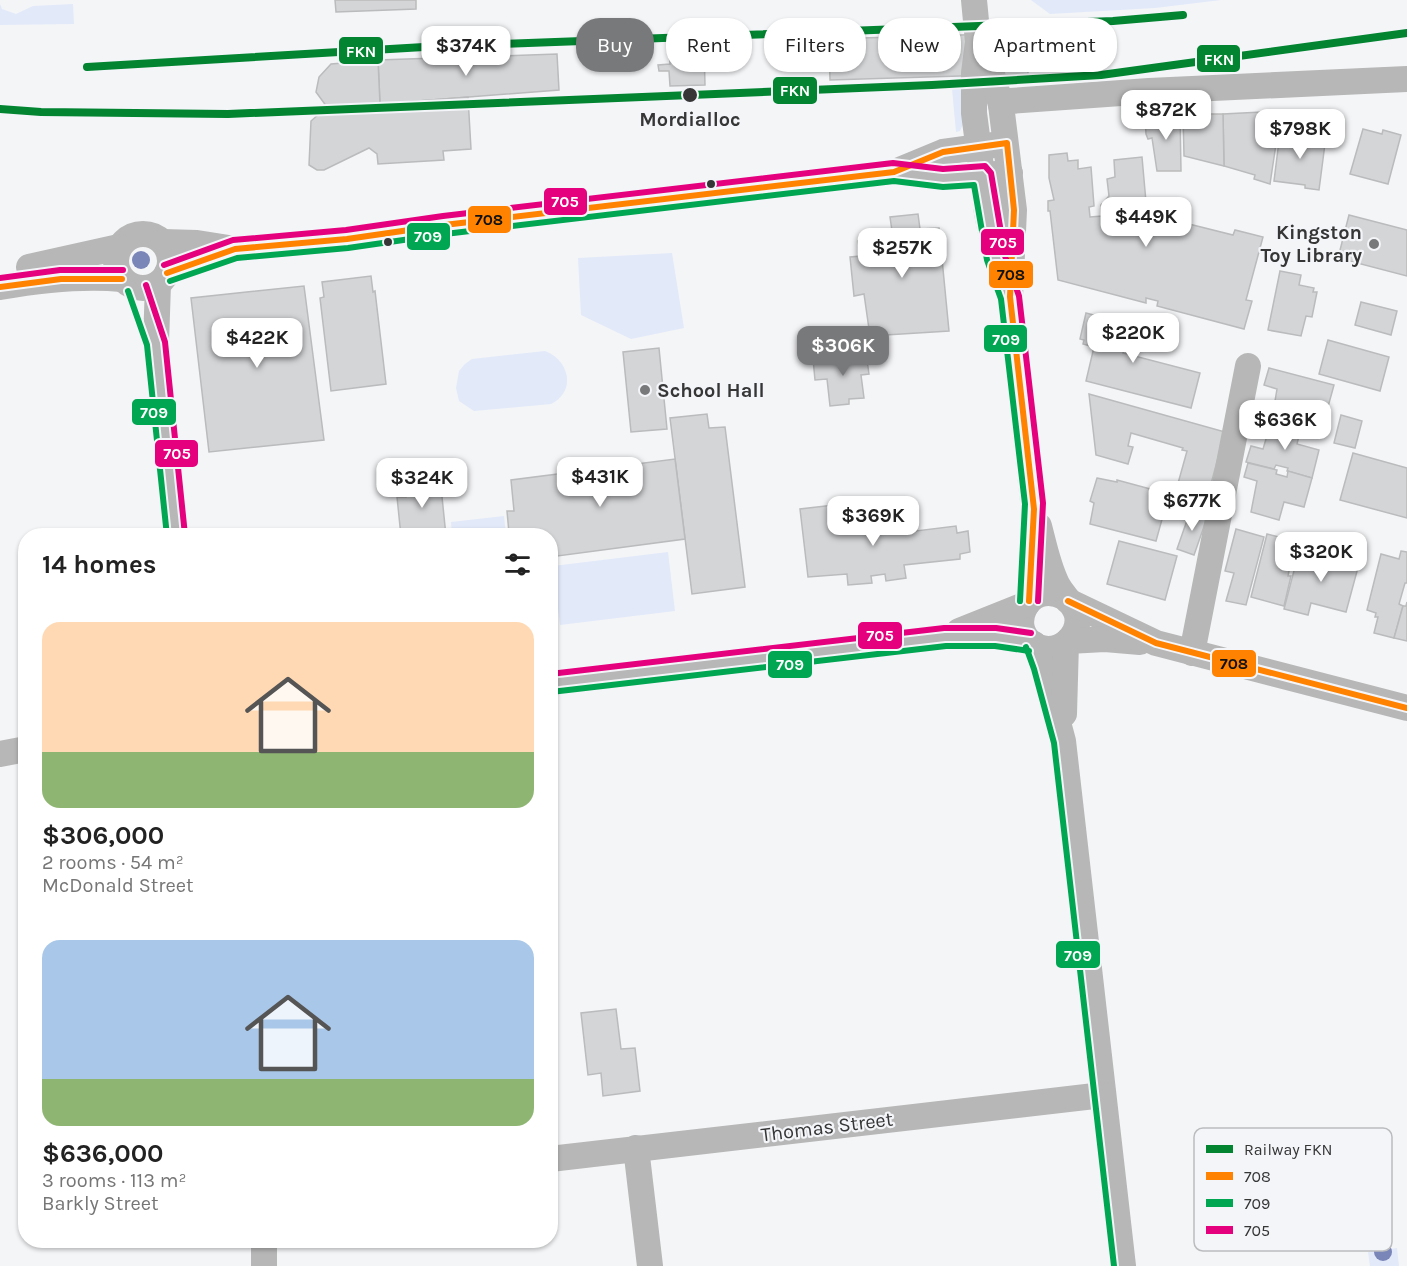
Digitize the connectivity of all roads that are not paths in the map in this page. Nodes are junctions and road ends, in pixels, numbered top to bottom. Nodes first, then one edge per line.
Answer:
1 (974, 0) edge
2 (976, 18) edge
3 (974, 72) edge
4 (991, 72) edge
5 (1407, 79) edge
6 (1002, 105) junction
7 (1006, 143) junction
8 (978, 147) junction
9 (894, 172) junction
10 (1010, 173) junction
11 (982, 175) junction
12 (163, 242) junction
13 (119, 247) junction
14 (235, 249) junction
15 (0, 272) edge
16 (146, 281) junction
17 (0, 287) edge
18 (1010, 297) junction
19 (1248, 366) dead end
20 (1034, 509) junction
21 (175, 528) edge
22 (1066, 599) junction
23 (1028, 602) junction
24 (945, 637) junction
25 (1067, 642) junction
26 (1032, 643) junction
27 (1156, 643) junction
28 (1192, 653) junction
29 (558, 682) edge
30 (1407, 708) edge
31 (1063, 741) junction
32 (18, 750) edge
33 (0, 754) edge
34 (1103, 1095) junction
35 (636, 1148) junction
36 (558, 1158) edge
37 (264, 1248) edge
38 (264, 1266) edge
39 (650, 1266) edge
40 (1123, 1266) edge

1 - 2 street
3 - 8 street
4 - 6 street
5 - 6 street
6 - 7 street
7 - 8 street
7 - 10 street
8 - 9 street
8 - 11 street
9 - 11 street
9 - 14 street
10 - 11 street
10 - 18 street
11 - 18 street
12 - 13 street
12 - 14 street
12 - 16 street
13 - 15 street
13 - 16 street
14 - 16 street
16 - 17 street
16 - 21 street
18 - 20 street
19 - 28 street
20 - 22 street
20 - 23 street
22 - 23 street
22 - 25 street
22 - 27 street
23 - 24 street
23 - 26 street
24 - 26 street
24 - 29 street
25 - 26 street
25 - 27 street
25 - 31 street
26 - 31 street
27 - 28 street
28 - 30 street
31 - 34 street
32 - 33 street
34 - 35 street, Thomas Street
34 - 40 street
35 - 36 street, Thomas Street
35 - 39 street
37 - 38 street

